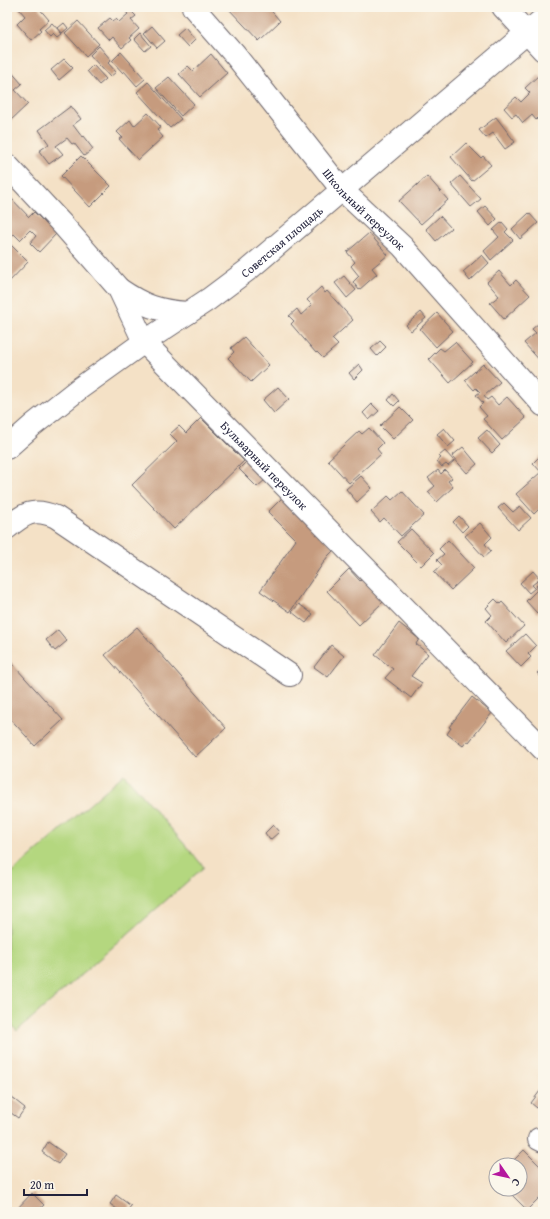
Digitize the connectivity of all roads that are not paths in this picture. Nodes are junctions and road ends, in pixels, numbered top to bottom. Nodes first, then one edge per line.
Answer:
1 (193, 7) edge
2 (503, 7) edge
3 (543, 19) edge
4 (526, 33) junction
5 (543, 50) edge
6 (7, 165) edge
7 (342, 190) junction
8 (119, 289) junction
9 (188, 313) junction
10 (144, 342) junction
11 (543, 405) edge
12 (7, 448) edge
13 (7, 528) edge
14 (290, 675) dead end
15 (543, 749) edge

1 - 7 street, Школьный переулок
2 - 4 street
3 - 4 street, Советская площадь
4 - 5 street
4 - 7 street, Советская площадь
6 - 8 street, Бульварный переулок
7 - 9 street, Советская площадь
7 - 11 street, Школьный переулок
8 - 9 street
8 - 10 street, Бульварный переулок
9 - 10 street, Советская площадь
10 - 12 street, Советская площадь
10 - 15 street, Бульварный переулок
13 - 14 street

